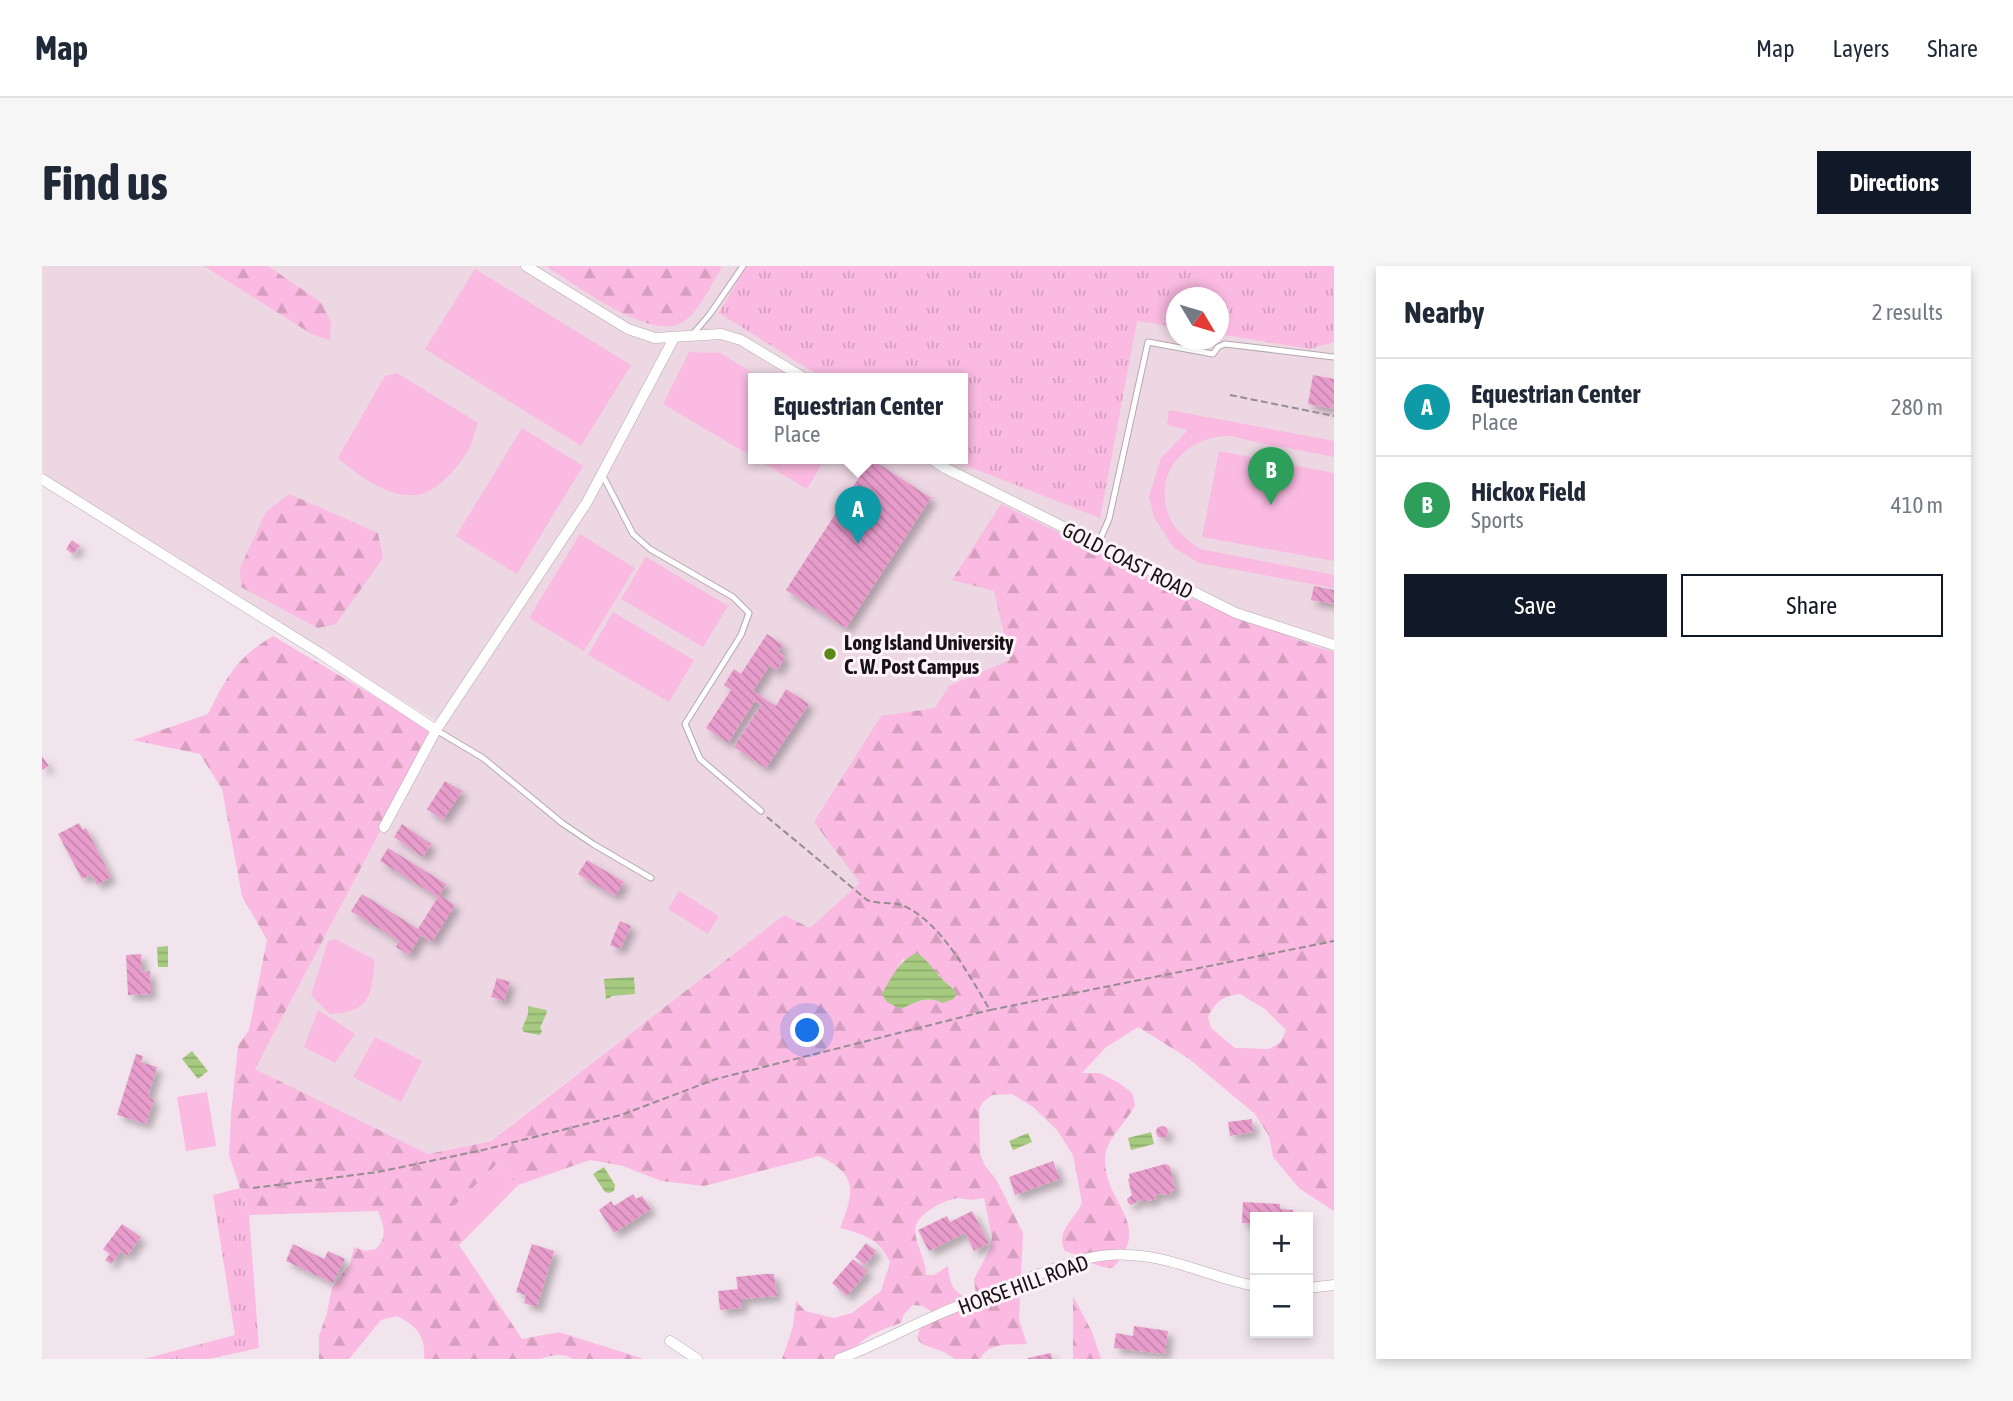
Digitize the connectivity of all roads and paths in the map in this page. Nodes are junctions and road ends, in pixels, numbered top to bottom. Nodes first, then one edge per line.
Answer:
1 (526, 266) edge
2 (743, 266) edge
3 (691, 335) junction
4 (674, 338) junction
5 (1334, 357) edge
6 (796, 373) edge
7 (1230, 395) dead end
8 (1334, 416) edge
9 (942, 464) edge
10 (602, 474) junction
11 (42, 479) edge
12 (1098, 544) junction
13 (1334, 645) edge
14 (436, 730) junction
15 (761, 811) joint
16 (384, 827) dead end
17 (651, 878) dead end
18 (1334, 942) edge
19 (990, 1010) junction
20 (253, 1188) dead end
21 (1250, 1285) edge
22 (1334, 1285) edge
23 (1313, 1287) edge
24 (670, 1341) dead end
25 (698, 1359) edge
26 (839, 1359) edge

1 - 4 street
2 - 3 lane
3 - 4 street
3 - 6 street
4 - 10 street
5 - 12 lane
7 - 8 path
9 - 12 street, GOLD COAST ROAD
10 - 14 street
10 - 15 lane
11 - 14 street
12 - 13 street, GOLD COAST ROAD
14 - 16 street
14 - 17 lane
15 - 19 path
18 - 19 path
19 - 20 path
21 - 26 street, HORSE HILL ROAD
22 - 23 street
24 - 25 street

